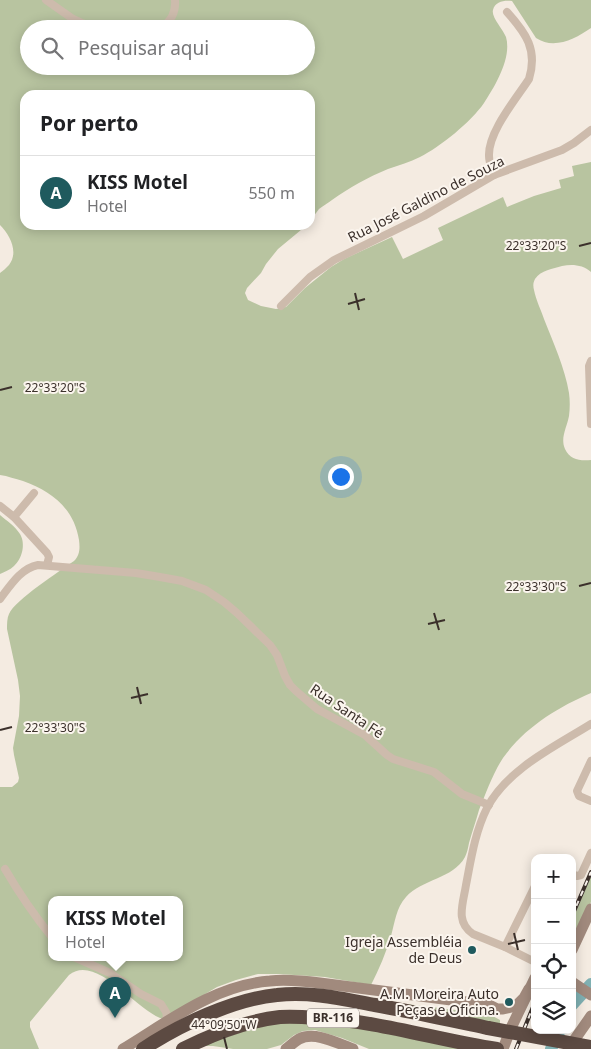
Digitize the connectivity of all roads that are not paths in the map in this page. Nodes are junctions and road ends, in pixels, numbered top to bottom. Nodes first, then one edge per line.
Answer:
1 (46, 0) edge
2 (175, 0) edge
3 (507, 12) dead end
4 (75, 20) edge
5 (171, 20) edge
6 (591, 130) edge
7 (494, 175) junction
8 (282, 306) dead end
9 (591, 361) edge
10 (591, 424) edge
11 (34, 493) dead end
12 (0, 506) edge
13 (14, 518) junction
14 (47, 566) junction
15 (0, 599) edge
16 (591, 724) edge
17 (591, 761) edge
18 (591, 801) edge
19 (489, 805) junction
20 (591, 853) edge
21 (5, 869) dead end
22 (576, 875) edge
23 (531, 894) edge
24 (591, 909) edge
25 (48, 932) edge
26 (575, 944) edge
27 (505, 947) junction
28 (531, 960) edge
29 (83, 961) edge
30 (576, 984) edge
31 (531, 986) edge
32 (529, 990) junction
33 (591, 995) edge
34 (493, 1007) junction
35 (589, 1021) edge
36 (165, 1022) junction
37 (511, 1028) junction
38 (290, 1047) edge
39 (591, 1047) edge
40 (144, 1048) edge
41 (492, 1048) edge
42 (123, 1049) edge
43 (183, 1049) edge
44 (352, 1049) edge
45 (503, 1049) edge
46 (572, 1049) edge

1 - 4 street
2 - 5 street
3 - 7 street
6 - 7 street, Rua José Galdino de Souza
7 - 8 street, Rua José Galdino de Souza
9 - 10 street
11 - 13 street
12 - 13 street
13 - 14 street
14 - 15 street, Rua Santa Fé
14 - 19 street, Rua Santa Fé
16 - 19 street
17 - 18 street
19 - 27 street
20 - 22 street
21 - 25 street
23 - 27 street
24 - 26 main road
27 - 28 street
29 - 36 street
30 - 33 main road
31 - 32 main road
32 - 34 main road
32 - 37 main road
34 - 36 main road
34 - 37 main road
35 - 46 main road
36 - 42 main road
37 - 45 main road
38 - 44 main road
39 - 40 highway, BR-116, bridge
41 - 43 highway, BR-116

